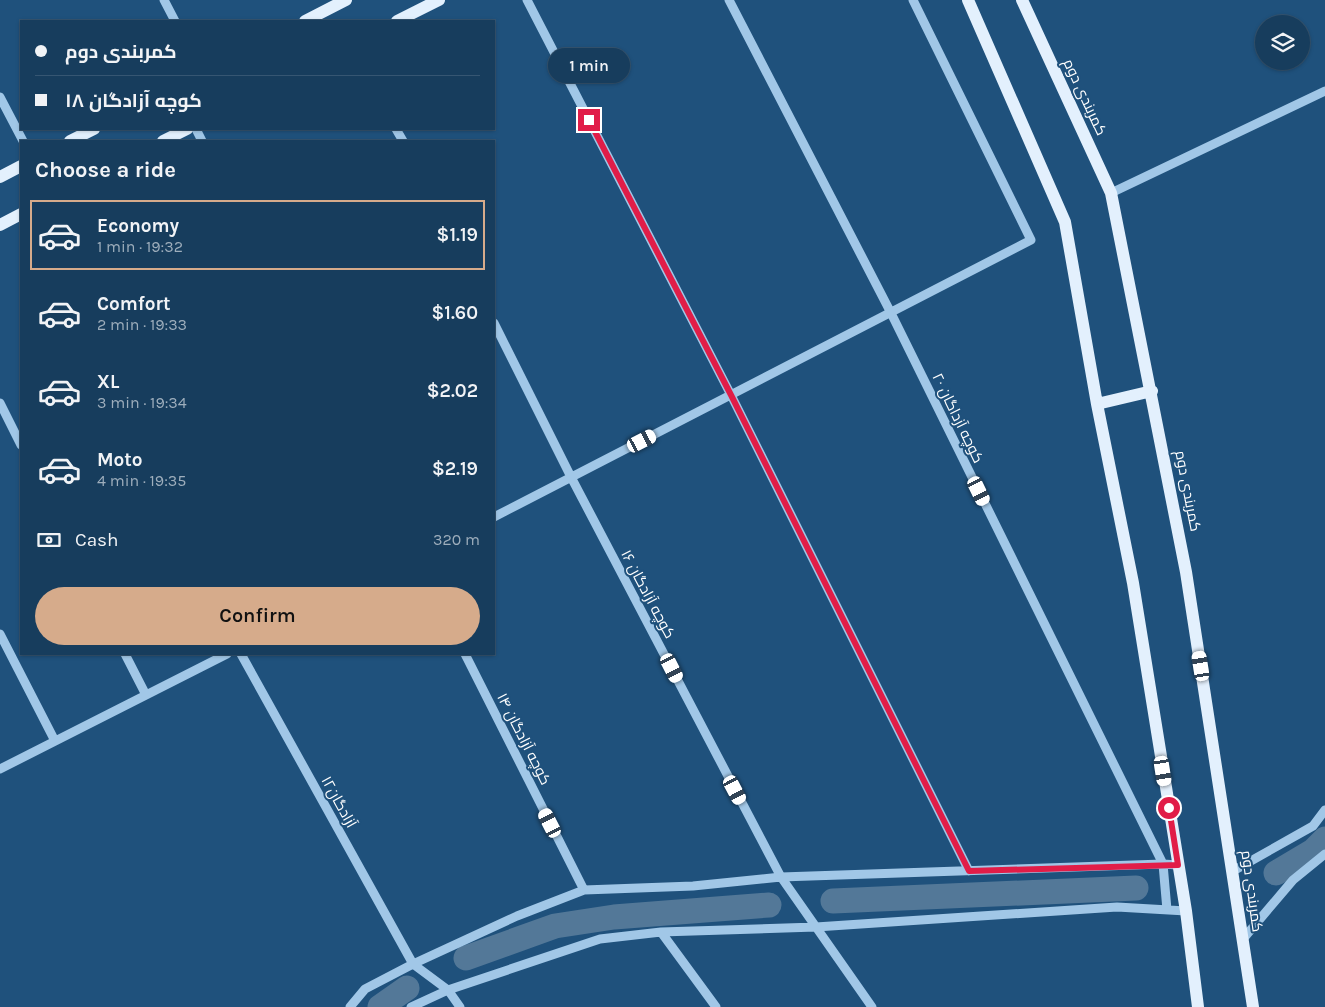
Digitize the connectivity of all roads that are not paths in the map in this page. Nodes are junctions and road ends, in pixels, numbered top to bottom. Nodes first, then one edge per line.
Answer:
1 (164, 0) edge
2 (346, 0) edge
3 (439, 0) edge
4 (527, 0) edge
5 (729, 0) edge
6 (912, 0) edge
7 (968, 0) edge
8 (1022, 0) edge
9 (174, 20) edge
10 (306, 20) edge
11 (399, 20) edge
12 (1325, 91) edge
13 (0, 97) edge
14 (92, 130) edge
15 (185, 130) edge
16 (22, 140) edge
17 (72, 140) edge
18 (165, 140) edge
19 (20, 167) edge
20 (0, 177) edge
21 (1112, 193) junction
22 (20, 215) edge
23 (0, 225) edge
24 (891, 313) junction
25 (495, 324) edge
26 (1152, 391) junction
27 (731, 395) junction
28 (0, 403) edge
29 (1097, 404) junction
30 (20, 444) edge
31 (572, 477) junction
32 (495, 516) edge
33 (0, 634) edge
34 (126, 655) edge
35 (224, 655) edge
36 (242, 655) edge
37 (466, 655) edge
38 (146, 695) junction
39 (55, 742) junction
40 (0, 770) edge
41 (1325, 810) edge
42 (1325, 854) edge
43 (1163, 864) junction
44 (1178, 865) junction
45 (969, 871) junction
46 (1233, 872) junction
47 (781, 877) junction
48 (584, 890) junction
49 (1167, 910) junction
50 (1186, 910) junction
51 (816, 927) junction
52 (662, 932) junction
53 (1242, 939) junction
54 (412, 964) junction
55 (448, 990) junction
56 (350, 1007) edge
57 (411, 1007) edge
58 (460, 1007) edge
59 (716, 1007) edge
60 (872, 1007) edge
61 (1198, 1007) edge
62 (1252, 1007) edge

1 - 9 street
2 - 10 main road
3 - 11 main road
4 - 27 street
5 - 24 street, کوچه آزداگان ۲۰
6 - 24 street
7 - 29 main road
8 - 21 main road, کمربندی دوم
12 - 21 street
13 - 16 street
14 - 17 main road
15 - 18 main road
19 - 20 main road
21 - 26 main road, کمربندی دوم
22 - 23 main road
24 - 27 street
24 - 43 street, کوچه آزداگان ۲۰
25 - 31 street, کوچه آزادگان ۱۶
26 - 29 main road
26 - 46 main road, کمربندی دوم
27 - 31 street
27 - 45 street
28 - 30 street
29 - 44 main road
31 - 32 street
31 - 47 street, کوچه آزادگان ۱۶
33 - 39 street
34 - 38 street
35 - 38 street
36 - 54 street, ۱۲آزادگان
37 - 48 street, کوچه آزادگان ۱۴
38 - 39 street
39 - 40 street
41 - 46 street
42 - 53 street
43 - 44 street
43 - 45 street
43 - 49 street
44 - 50 main road
45 - 47 street
46 - 53 main road, کمربندی دوم
47 - 48 street
47 - 51 street, کوچه آزادگان ۱۶
48 - 54 street
49 - 50 street
49 - 51 street
50 - 61 main road
51 - 52 street
51 - 60 street, کوچه آزادگان ۱۶
52 - 55 street
52 - 59 street
53 - 62 main road, کمربندی دوم
54 - 55 street
54 - 56 street
55 - 57 street
55 - 58 street

